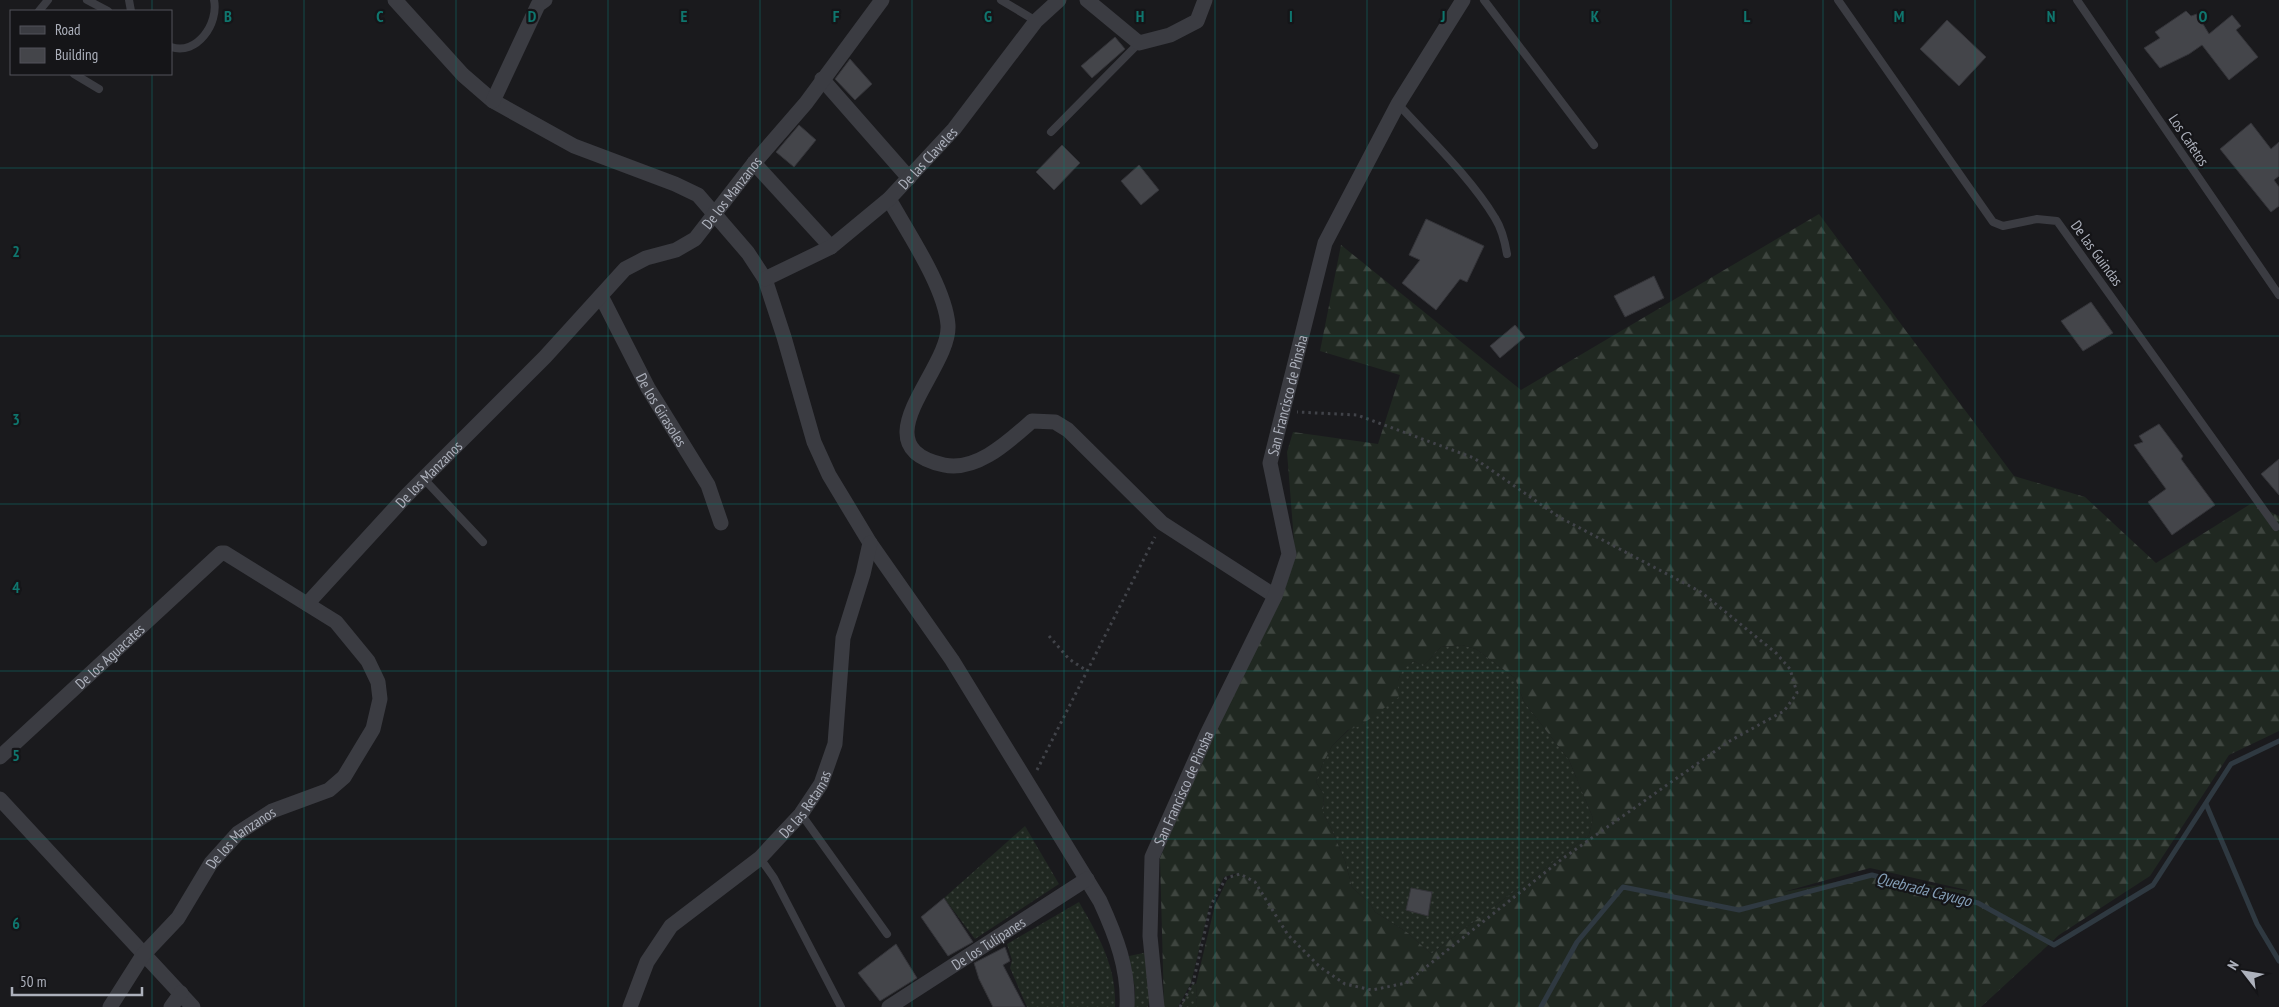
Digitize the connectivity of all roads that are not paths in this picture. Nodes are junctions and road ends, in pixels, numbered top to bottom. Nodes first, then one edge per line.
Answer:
1 (48, 0) edge
2 (87, 0) edge
3 (214, 0) edge
4 (395, 0) edge
5 (545, 0) edge
6 (882, 0) edge
7 (1002, 0) edge
8 (1059, 0) edge
9 (1087, 0) edge
10 (1205, 0) edge
11 (1463, 0) edge
12 (1484, 0) edge
13 (1838, 0) edge
14 (2077, 0) edge
15 (40, 10) edge
16 (106, 10) edge
17 (1036, 21) junction
18 (1139, 43) junction
19 (172, 47) edge
20 (76, 75) edge
21 (822, 78) junction
22 (99, 89) dead end
23 (493, 101) junction
24 (1398, 104) junction
25 (1051, 132) dead end
26 (1594, 145) dead end
27 (754, 163) junction
28 (909, 178) junction
29 (889, 199) junction
30 (713, 215) junction
31 (831, 247) junction
32 (1508, 254) dead end
33 (765, 279) junction
34 (601, 296) junction
35 (2279, 296) edge
36 (424, 479) junction
37 (721, 523) dead end
38 (2276, 526) dead end
39 (482, 542) dead end
40 (870, 543) junction
41 (1275, 596) junction
42 (308, 604) junction
43 (0, 757) edge
44 (0, 799) edge
45 (801, 814) junction
46 (760, 858) junction
47 (1087, 879) junction
48 (887, 934) dead end
49 (143, 955) junction
50 (181, 993) junction
51 (110, 1007) edge
52 (171, 1007) edge
53 (193, 1007) edge
54 (630, 1007) edge
55 (840, 1007) edge
56 (889, 1007) edge
57 (1127, 1007) edge
58 (1157, 1007) edge

1 - 15 lane
2 - 16 lane
3 - 19 lane
4 - 23 street
5 - 23 street
6 - 21 street, De los Manzanos
7 - 17 lane
8 - 17 street, De las Claveles
9 - 18 street
10 - 18 street
11 - 24 street, San Francisco de Pinsha
12 - 26 lane
13 - 38 lane, De las Guindas
14 - 35 lane, Los Cafetos
17 - 28 street, De las Claveles
18 - 25 lane
20 - 22 lane
21 - 27 street, De los Manzanos
21 - 28 street
23 - 30 street
24 - 32 lane
24 - 41 street, San Francisco de Pinsha
27 - 30 street, De los Manzanos
27 - 31 street
28 - 29 street, De las Claveles
29 - 31 street, De las Claveles
29 - 41 street
30 - 33 street
30 - 34 street, De los Manzanos
31 - 33 street, De las Claveles
33 - 40 street
34 - 36 street, De los Manzanos
34 - 37 street, De los Girasoles
36 - 39 lane
36 - 42 street, De los Manzanos
40 - 45 street, De las Retamas
40 - 47 street
41 - 58 street, San Francisco de Pinsha
42 - 43 street, De los Aguacates
42 - 49 street, De los Manzanos
44 - 49 street
45 - 46 street, De las Retamas
45 - 48 lane
46 - 54 street, De las Retamas
46 - 55 lane
47 - 56 street, De los Tulipanes
47 - 57 street
49 - 50 street
49 - 51 street, De los Manzanos
50 - 52 street
50 - 53 street

